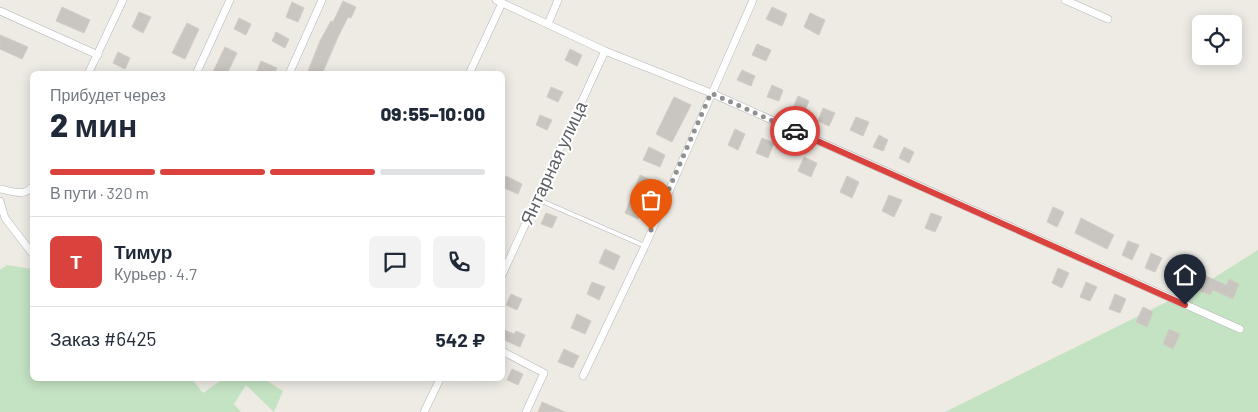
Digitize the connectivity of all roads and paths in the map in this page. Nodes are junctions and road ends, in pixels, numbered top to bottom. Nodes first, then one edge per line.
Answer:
1 (123, 0) edge
2 (230, 0) edge
3 (322, 0) edge
4 (558, 0) edge
5 (753, 0) edge
6 (1066, 0) edge
7 (499, 1) edge
8 (0, 11) edge
9 (1108, 19) dead end
10 (548, 24) junction
11 (605, 51) junction
12 (98, 55) junction
13 (90, 71) edge
14 (197, 71) edge
15 (290, 71) edge
16 (470, 71) edge
17 (711, 93) junction
18 (0, 189) edge
19 (30, 190) edge
20 (537, 199) junction
21 (0, 201) edge
22 (645, 246) junction
23 (30, 250) edge
24 (505, 268) edge
25 (1240, 330) dead end
26 (505, 352) edge
27 (583, 376) dead end
28 (439, 381) edge
29 (424, 412) edge
30 (526, 412) edge

1 - 12 street
2 - 14 street
3 - 15 street
4 - 10 street
5 - 17 street
6 - 9 street
7 - 10 street
7 - 16 street
8 - 12 street
10 - 11 street
11 - 17 street
11 - 20 street, Янтарная улица
12 - 13 street
17 - 22 street
17 - 25 street
18 - 19 street
20 - 22 lane
20 - 24 street, Янтарная улица
21 - 23 street
22 - 27 street
26 - 30 street
28 - 29 street

